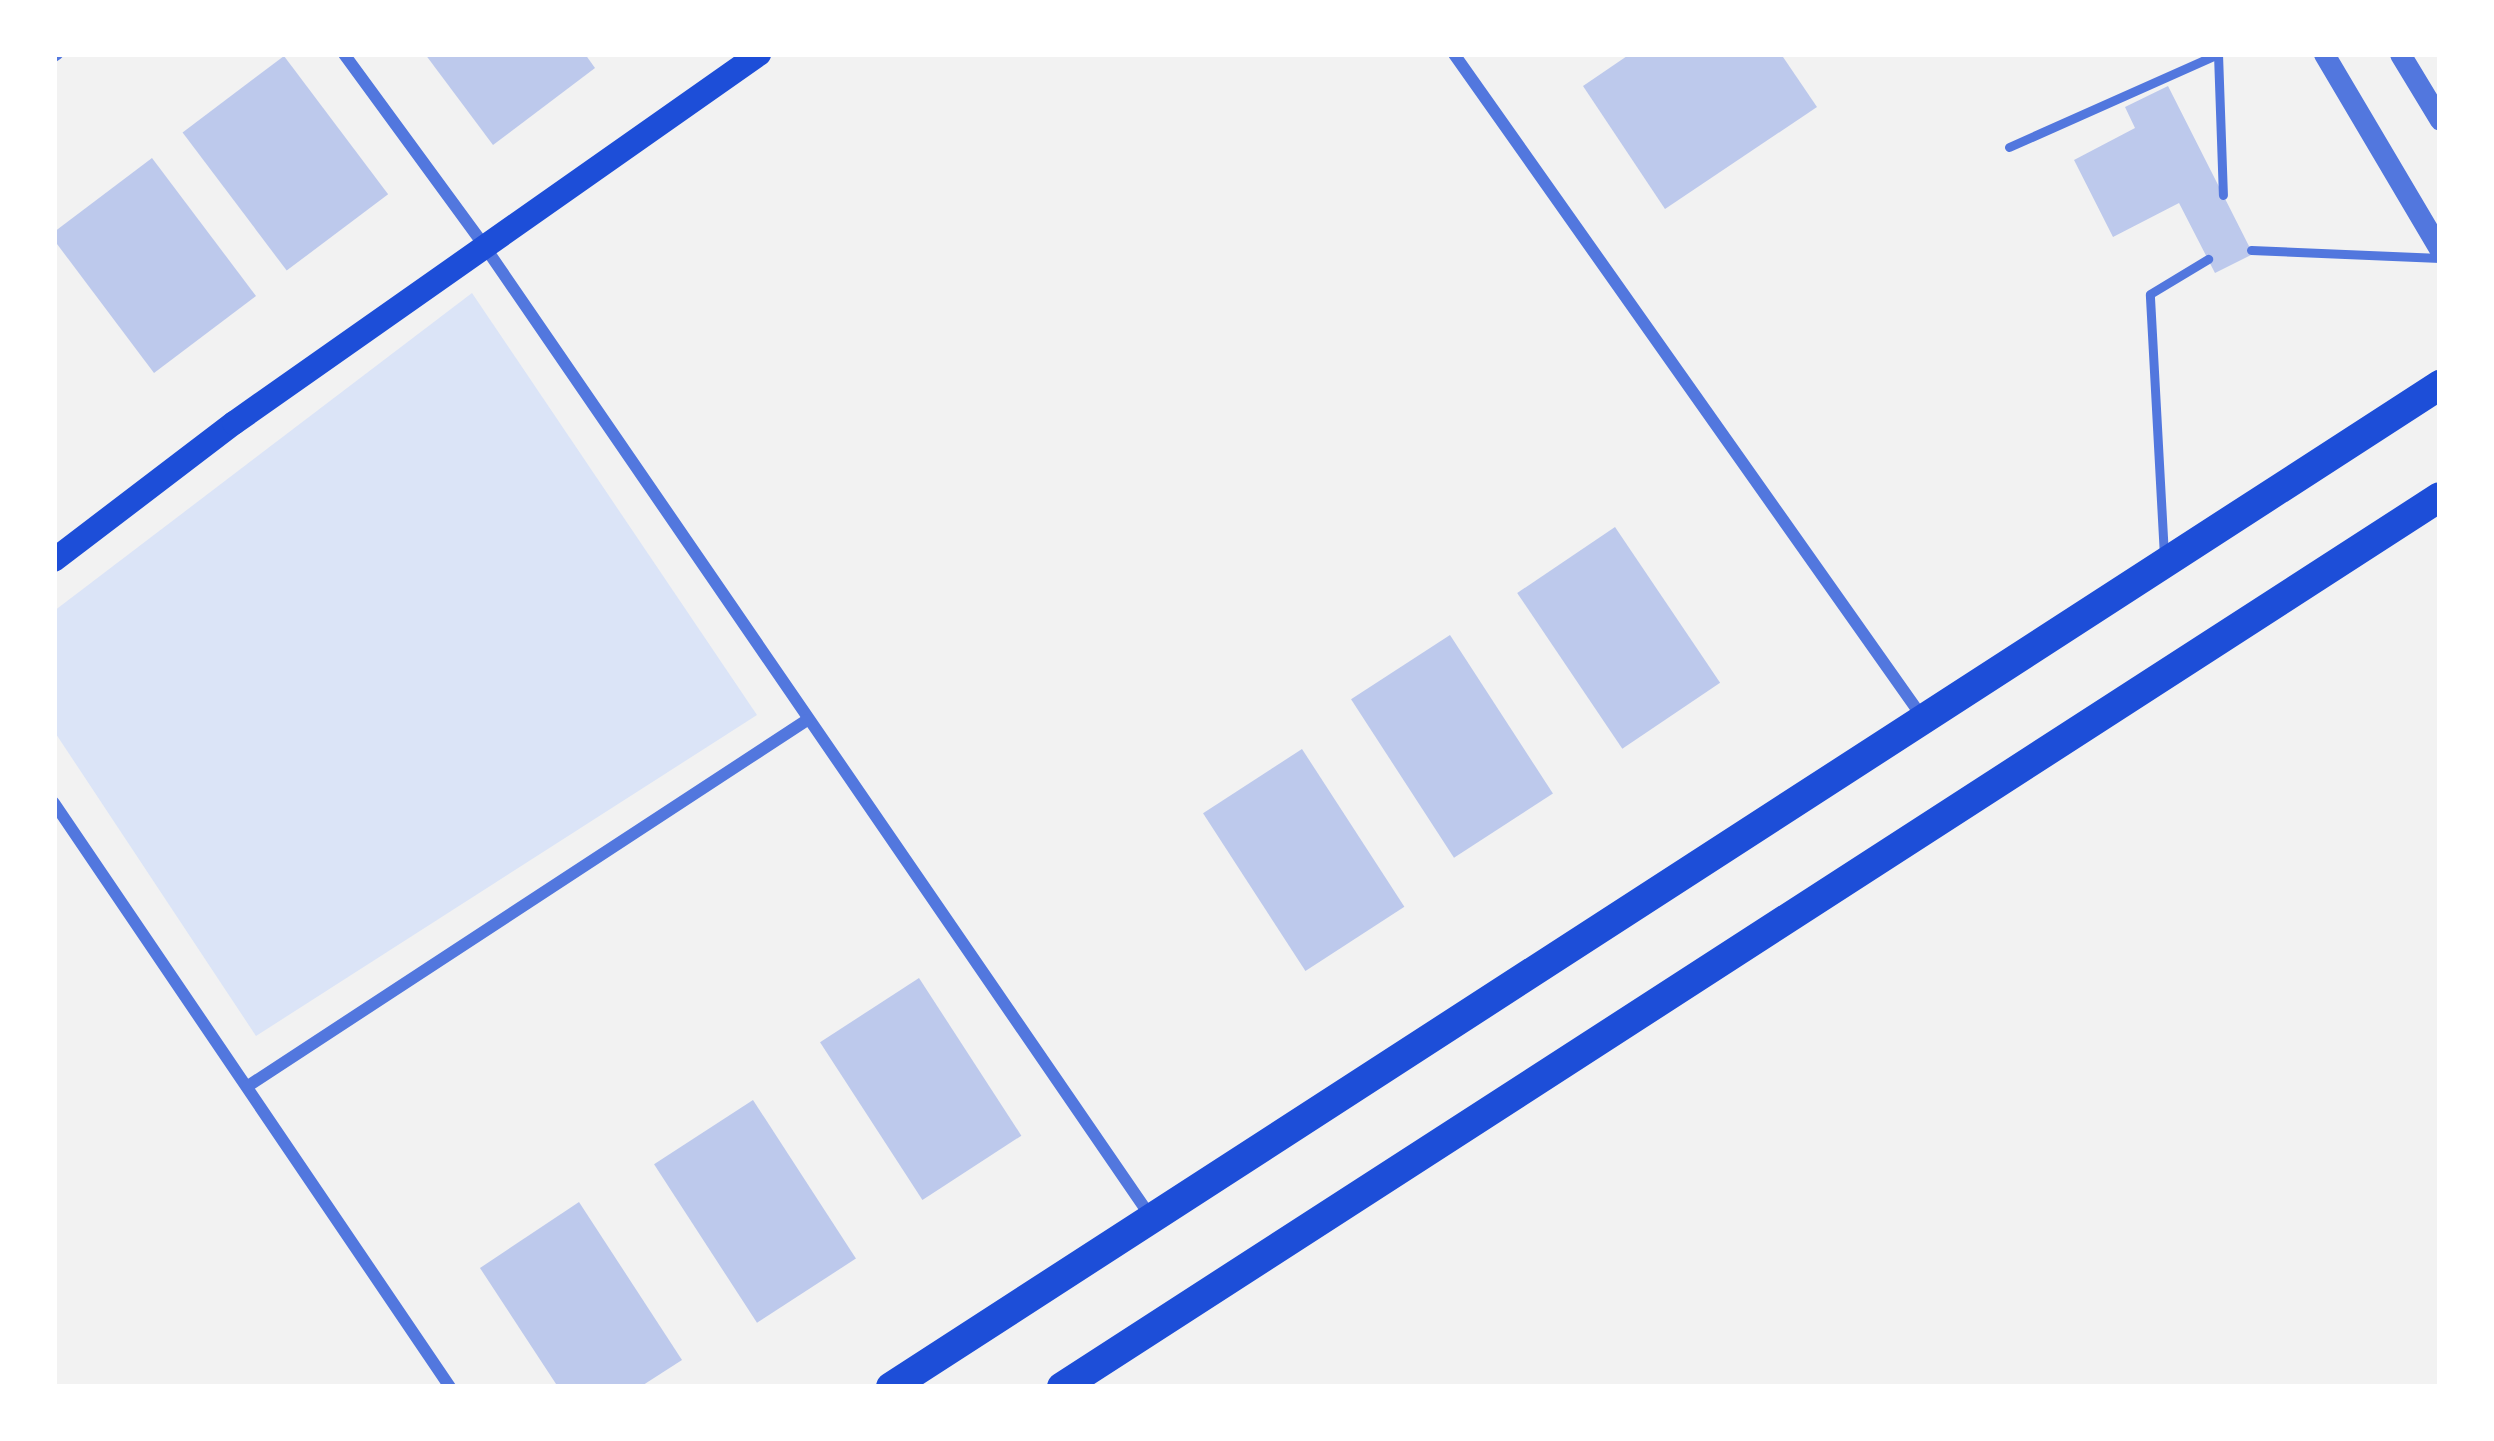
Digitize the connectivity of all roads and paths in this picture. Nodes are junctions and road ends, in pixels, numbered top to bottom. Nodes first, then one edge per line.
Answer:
1 (344, 54) edge
2 (759, 54) edge
3 (1454, 54) edge
4 (2324, 54) edge
5 (2400, 54) edge
6 (2440, 120) edge
7 (2009, 147) dead end
8 (2222, 195) dead end
9 (485, 247) junction
10 (2251, 250) dead end
11 (2440, 254) edge
12 (2208, 259) dead end
13 (2440, 385) edge
14 (2440, 497) edge
15 (54, 560) edge
16 (2164, 563) junction
17 (1924, 718) junction
18 (807, 720) junction
19 (54, 803) edge
20 (248, 1086) junction
21 (1152, 1218) junction
22 (450, 1387) edge
23 (891, 1387) edge
24 (1062, 1387) edge

1 - 9 street
2 - 9 main road
3 - 17 street
4 - 11 street
5 - 6 street
7 - 8 lane
9 - 15 main road
9 - 18 street
10 - 11 lane
12 - 16 lane
13 - 16 highway
14 - 24 highway
16 - 17 highway
17 - 21 highway
18 - 20 street
18 - 21 street
19 - 20 street
20 - 22 street
21 - 23 highway

